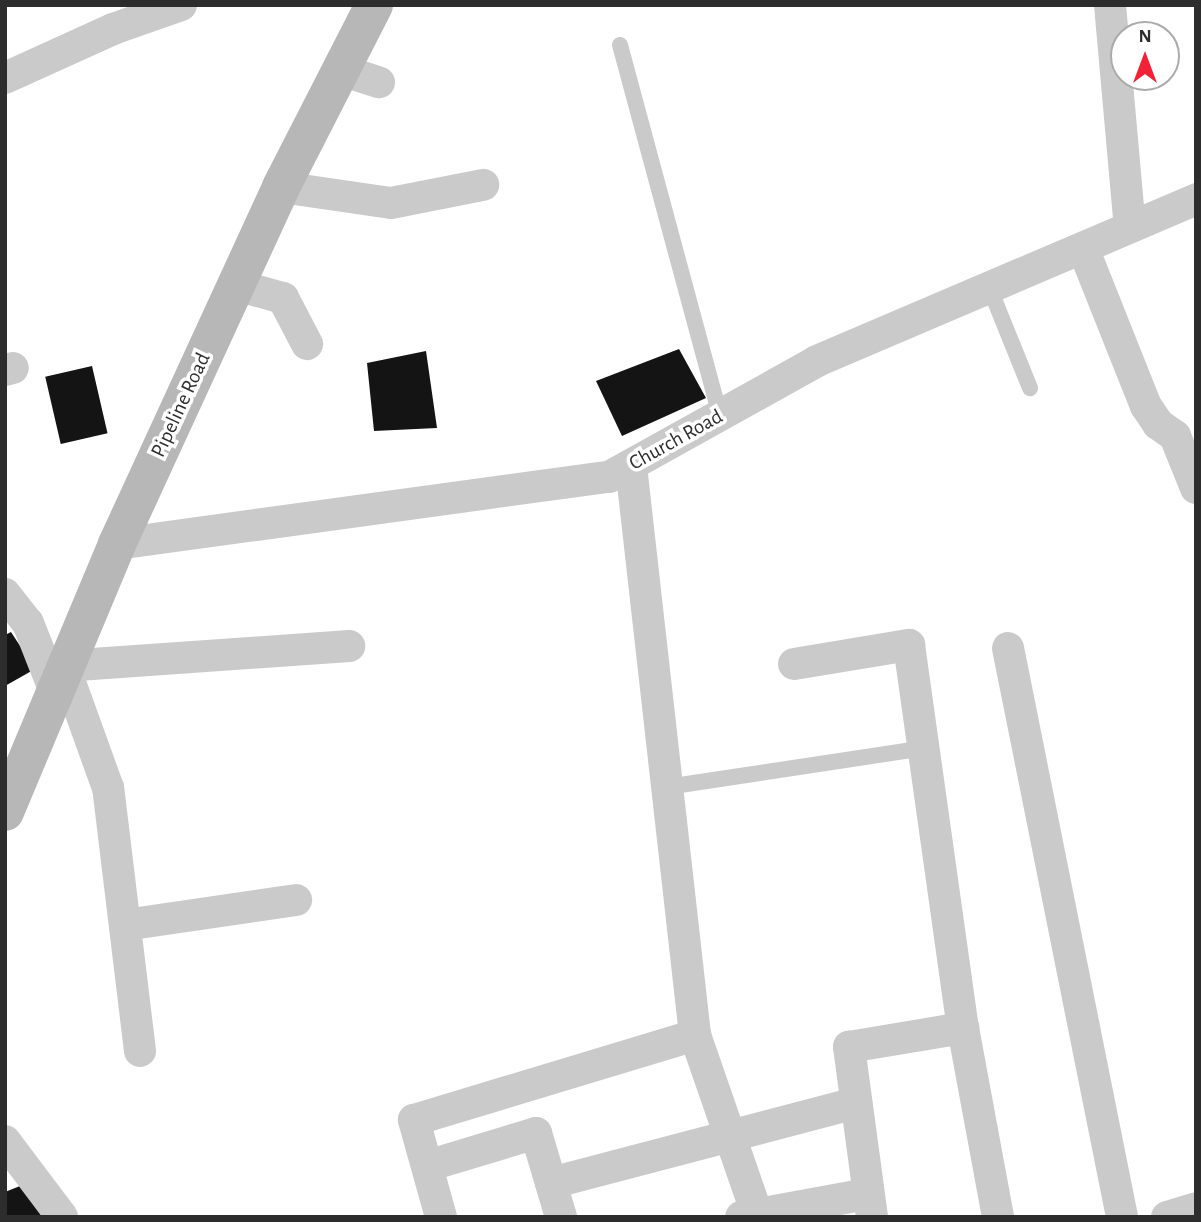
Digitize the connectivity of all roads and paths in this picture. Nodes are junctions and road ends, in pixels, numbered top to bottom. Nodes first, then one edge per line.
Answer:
1 (181, 5) edge
2 (374, 5) edge
3 (1110, 5) edge
4 (620, 46) dead end
5 (341, 70) junction
6 (5, 78) edge
7 (379, 82) dead end
8 (483, 185) dead end
9 (281, 187) junction
10 (1196, 199) edge
11 (1130, 227) junction
12 (1083, 248) junction
13 (236, 285) junction
14 (990, 289) junction
15 (307, 344) dead end
16 (1030, 388) dead end
17 (720, 415) junction
18 (631, 466) junction
19 (1196, 488) edge
20 (117, 544) junction
21 (5, 594) edge
22 (349, 646) dead end
23 (1009, 648) dead end
24 (794, 664) dead end
25 (59, 677) junction
26 (924, 748) junction
27 (667, 787) junction
28 (5, 812) edge
29 (296, 900) dead end
30 (125, 925) junction
31 (963, 1028) junction
32 (695, 1035) junction
33 (140, 1051) dead end
34 (856, 1103) junction
35 (730, 1136) junction
36 (5, 1141) edge
37 (427, 1166) junction
38 (551, 1183) junction
39 (870, 1205) edge
40 (1196, 1208) edge
41 (752, 1215) edge
42 (62, 1217) edge
43 (442, 1217) edge
44 (561, 1217) edge
45 (998, 1217) edge
46 (1122, 1217) edge
47 (1167, 1217) edge

1 - 6 street
2 - 5 street, Pipeline Road
3 - 11 street
4 - 17 lane
5 - 7 street
5 - 9 street, Pipeline Road
8 - 9 street
9 - 13 street, Pipeline Road
10 - 11 street, Church Road
11 - 12 street, Church Road
12 - 14 street, Church Road
12 - 19 street
13 - 15 street
13 - 20 street, Pipeline Road
14 - 16 lane
14 - 17 street, Church Road
17 - 18 street, Church Road
18 - 20 street, Church Road
18 - 27 street
20 - 25 street, Pipeline Road
21 - 25 street
22 - 25 street
23 - 46 street
24 - 26 street
25 - 28 street, Pipeline Road
25 - 30 street
26 - 27 lane
26 - 31 street
27 - 32 street
29 - 30 street
30 - 33 street
31 - 34 street
31 - 45 street
32 - 35 street
32 - 37 street
34 - 35 street
34 - 39 street
35 - 38 street
35 - 41 street
36 - 42 street
37 - 38 street
37 - 43 street
38 - 44 street
39 - 41 street
40 - 47 street

